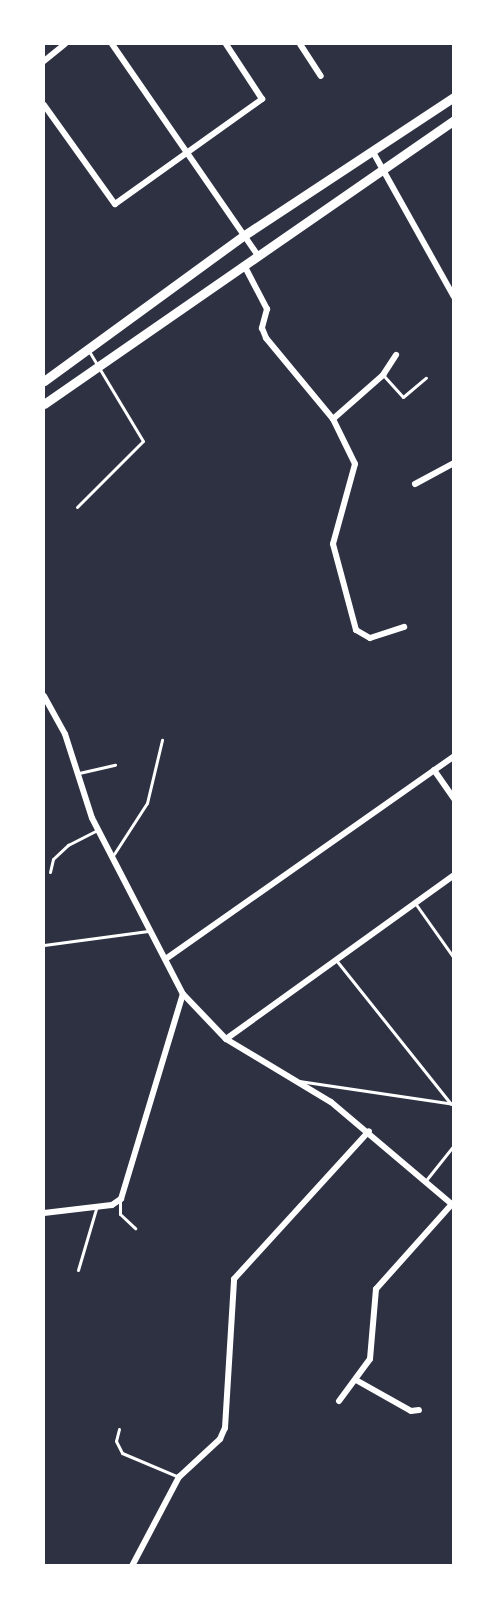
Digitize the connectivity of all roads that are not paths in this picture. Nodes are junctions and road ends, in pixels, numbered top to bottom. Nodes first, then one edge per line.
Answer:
1 (65, 44) edge
2 (112, 44) edge
3 (226, 44) edge
4 (300, 44) edge
5 (44, 61) edge
6 (321, 76) dead end
7 (453, 97) edge
8 (44, 105) edge
9 (453, 120) edge
10 (373, 152) junction
11 (185, 154) junction
12 (382, 168) junction
13 (243, 236) junction
14 (257, 254) junction
15 (243, 264) junction
16 (453, 294) edge
17 (88, 350) junction
18 (396, 355) dead end
19 (99, 362) junction
20 (383, 375) junction
21 (426, 378) dead end
22 (44, 381) edge
23 (44, 404) edge
24 (333, 419) junction
25 (453, 463) edge
26 (415, 484) dead end
27 (77, 507) dead end
28 (404, 627) dead end
29 (44, 696) edge
30 (162, 740) dead end
31 (453, 756) edge
32 (115, 765) dead end
33 (434, 770) junction
34 (78, 773) junction
35 (453, 798) edge
36 (99, 830) junction
37 (114, 854) junction
38 (50, 872) dead end
39 (453, 875) edge
40 (415, 903) junction
41 (153, 930) junction
42 (44, 945) edge
43 (167, 958) junction
44 (453, 958) edge
45 (335, 959) junction
46 (183, 994) junction
47 (226, 1039) junction
48 (288, 1080) junction
49 (452, 1104) edge
50 (369, 1131) junction
51 (453, 1145) edge
52 (428, 1179) junction
53 (120, 1199) junction
54 (453, 1205) edge
55 (97, 1207) junction
56 (44, 1213) edge
57 (135, 1228) dead end
58 (78, 1270) dead end
59 (356, 1380) junction
60 (339, 1401) dead end
61 (419, 1410) dead end
62 (119, 1429) dead end
63 (179, 1477) junction
64 (132, 1566) edge

1 - 5 street
2 - 11 street
3 - 11 street
4 - 6 street
7 - 10 main road
8 - 11 street
9 - 12 main road
10 - 12 street
10 - 13 main road
11 - 13 street
12 - 14 main road
12 - 16 street
13 - 14 street
13 - 17 main road
14 - 15 main road
15 - 19 main road
15 - 24 street
17 - 19 lane
17 - 22 main road
18 - 20 street
19 - 23 main road
19 - 27 lane
20 - 21 lane
20 - 24 street
24 - 28 street
25 - 26 street
29 - 34 street
30 - 37 lane
31 - 33 street
32 - 34 lane
33 - 35 street
33 - 43 street
34 - 36 street
36 - 37 street
36 - 38 lane
37 - 41 street
39 - 40 street
40 - 44 lane
40 - 45 street
41 - 42 lane
41 - 43 street
43 - 46 street
45 - 47 street
45 - 49 lane
46 - 47 street
46 - 53 street
47 - 48 street
48 - 49 lane
48 - 50 street
50 - 52 street
50 - 63 street
51 - 52 lane
52 - 54 street
53 - 55 street
53 - 57 lane
54 - 59 street
55 - 56 street
55 - 58 lane
59 - 60 street
59 - 61 street
62 - 63 lane
63 - 64 street

